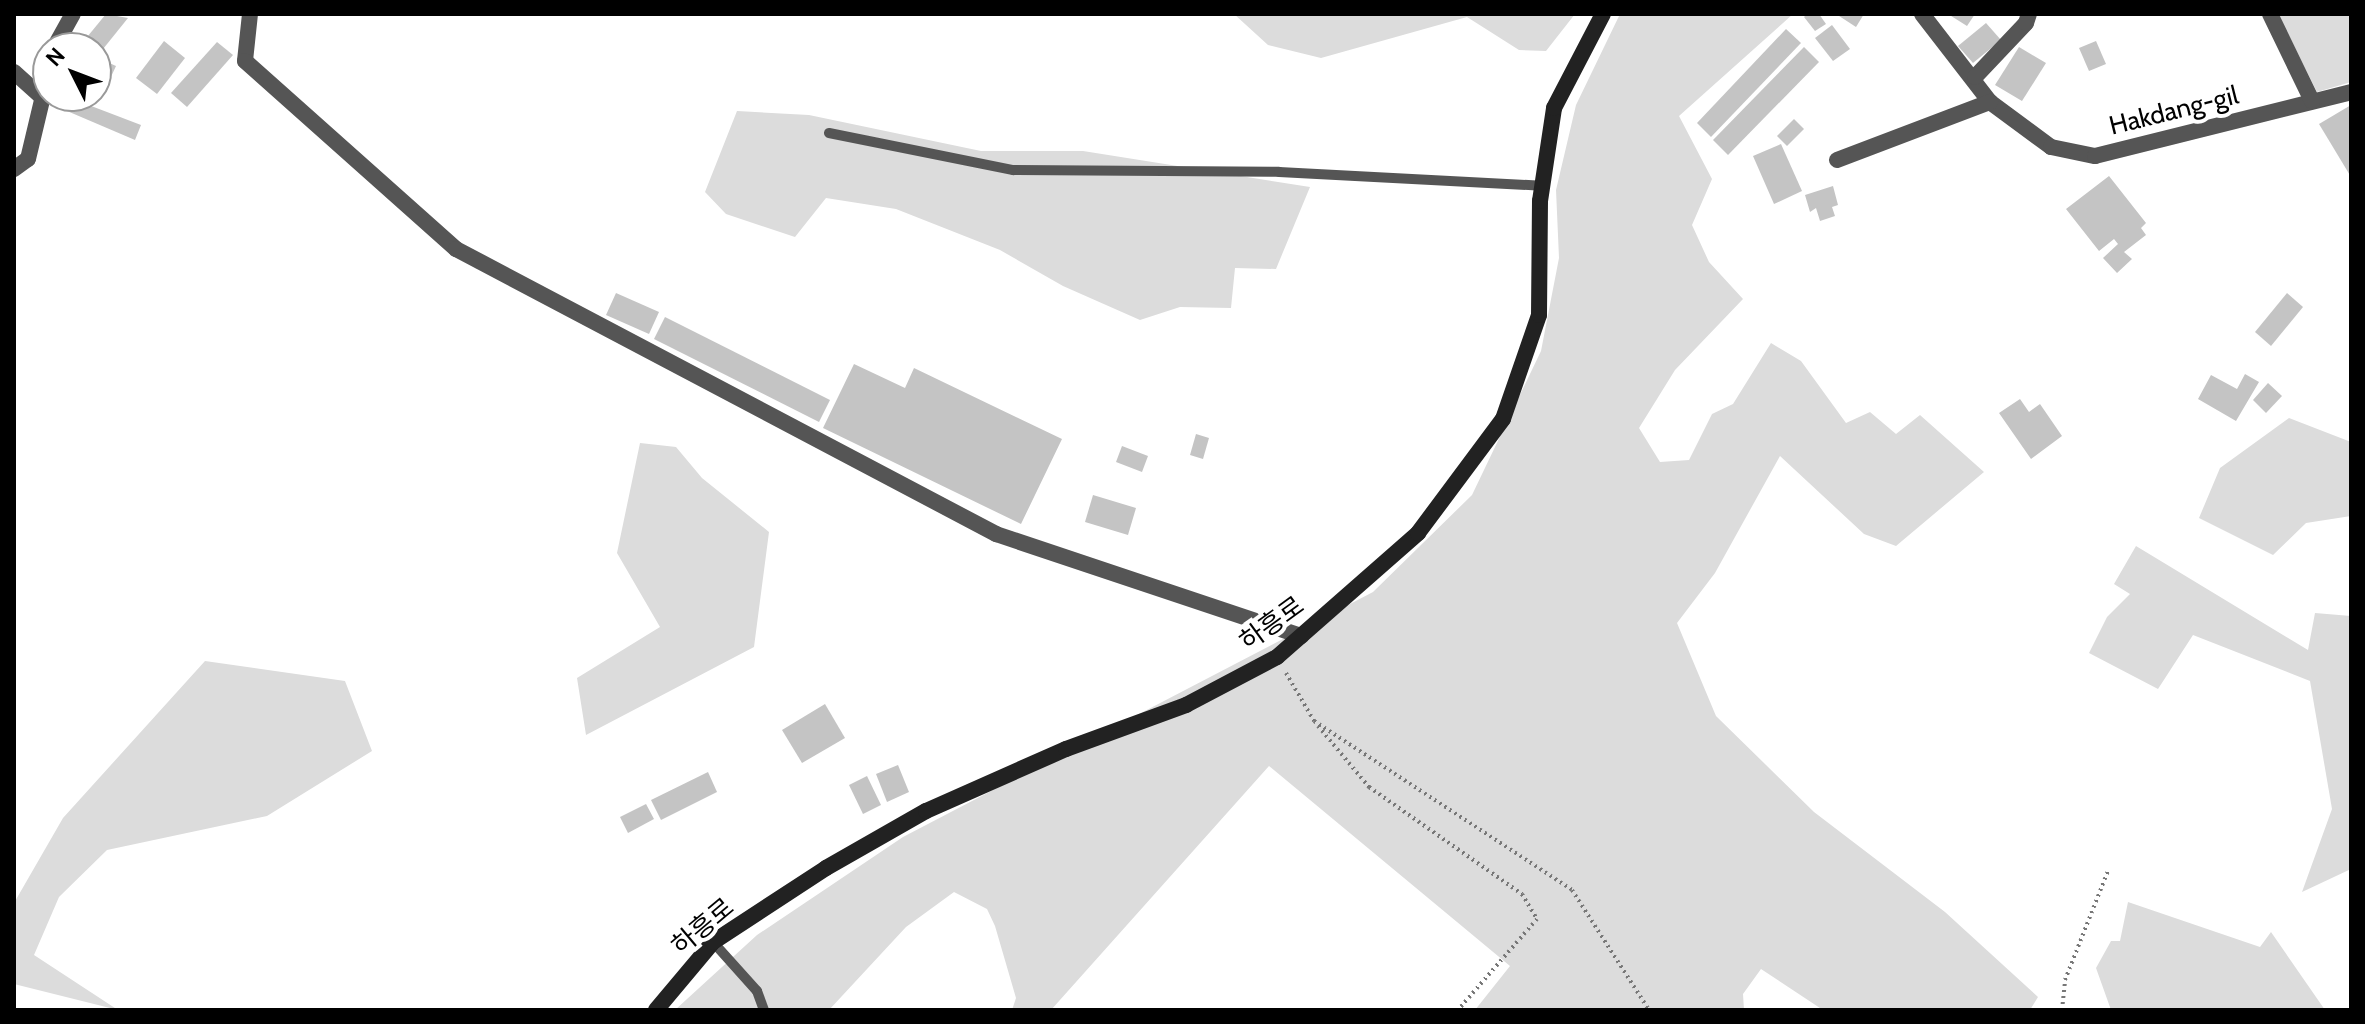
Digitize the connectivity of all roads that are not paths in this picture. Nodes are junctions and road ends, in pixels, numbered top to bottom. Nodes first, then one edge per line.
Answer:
1 (73, 14) edge
2 (250, 14) edge
3 (1603, 14) edge
4 (1922, 14) edge
5 (2029, 14) edge
6 (2270, 14) edge
7 (63, 32) edge
8 (14, 72) edge
9 (1975, 77) junction
10 (32, 88) edge
11 (2351, 92) edge
12 (2312, 101) junction
13 (1990, 102) junction
14 (40, 112) edge
15 (829, 133) dead end
16 (1837, 160) dead end
17 (14, 169) edge
18 (1542, 186) junction
19 (1301, 636) junction
20 (713, 942) junction
21 (656, 1010) edge
22 (764, 1010) edge

1 - 7 street
2 - 19 street
3 - 18 street, 하흥로
4 - 9 street, Hakdang-gil
5 - 9 street
6 - 12 street
8 - 10 street
9 - 13 street, Hakdang-gil
11 - 12 street, Hakdang-gil
12 - 13 street, Hakdang-gil
13 - 16 street
14 - 17 street
15 - 18 lane
18 - 19 street, 하흥로
19 - 20 street, 하흥로
20 - 21 street, 하흥로
20 - 22 lane

